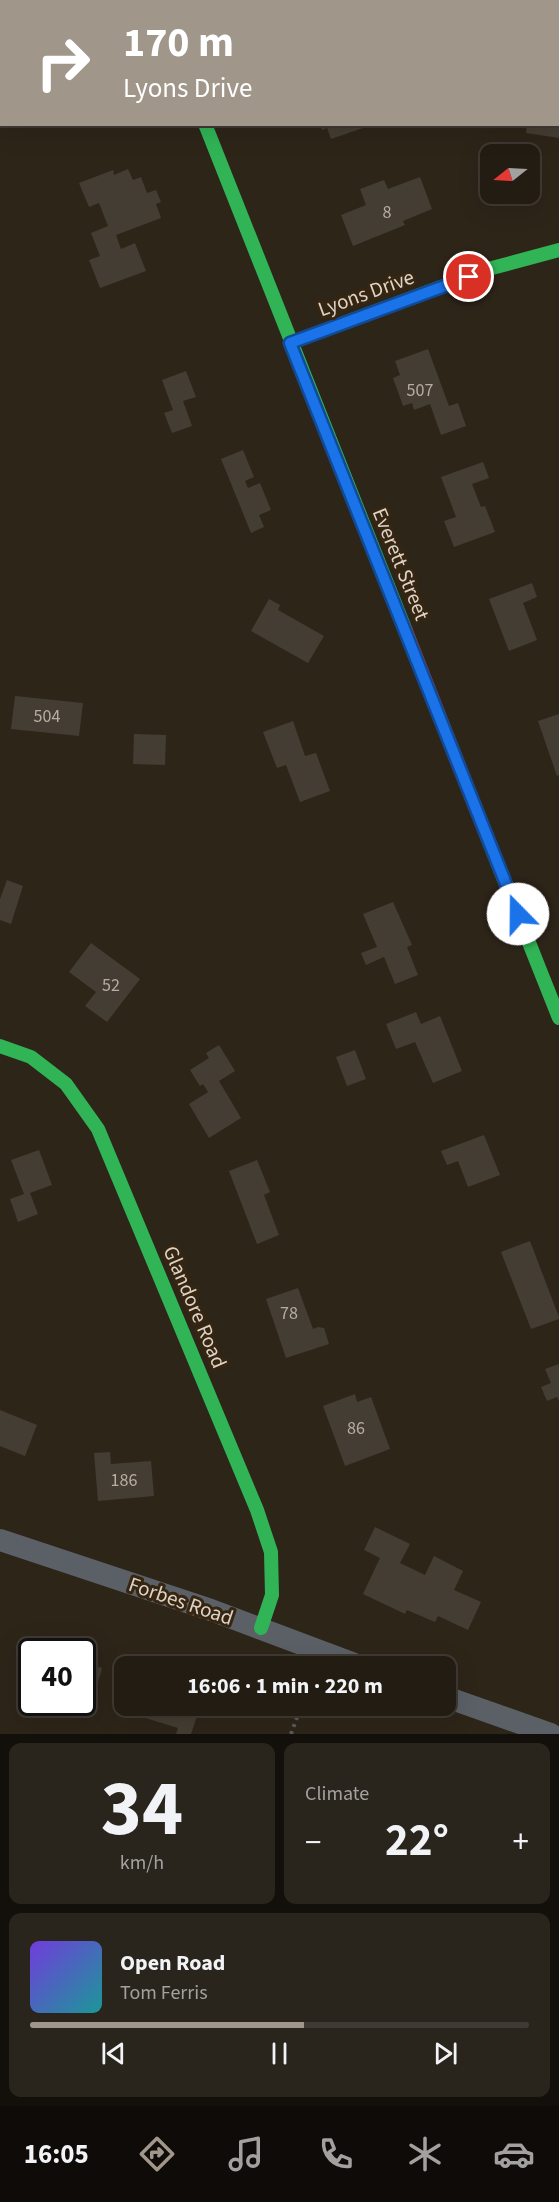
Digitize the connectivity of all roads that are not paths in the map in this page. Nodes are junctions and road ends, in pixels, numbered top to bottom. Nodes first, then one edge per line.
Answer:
1 (206, 126) edge
2 (559, 250) edge
3 (290, 343) junction
4 (559, 1018) edge
5 (0, 1046) edge
6 (0, 1540) edge
7 (261, 1628) junction
8 (334, 1656) edge
9 (456, 1700) edge
10 (552, 1734) edge

1 - 3 street, Everett Street
2 - 3 street, Lyons Drive
3 - 4 street, Everett Street
5 - 7 street, Glandore Road
6 - 7 street, Forbes Road
7 - 8 street, Forbes Road
9 - 10 street

